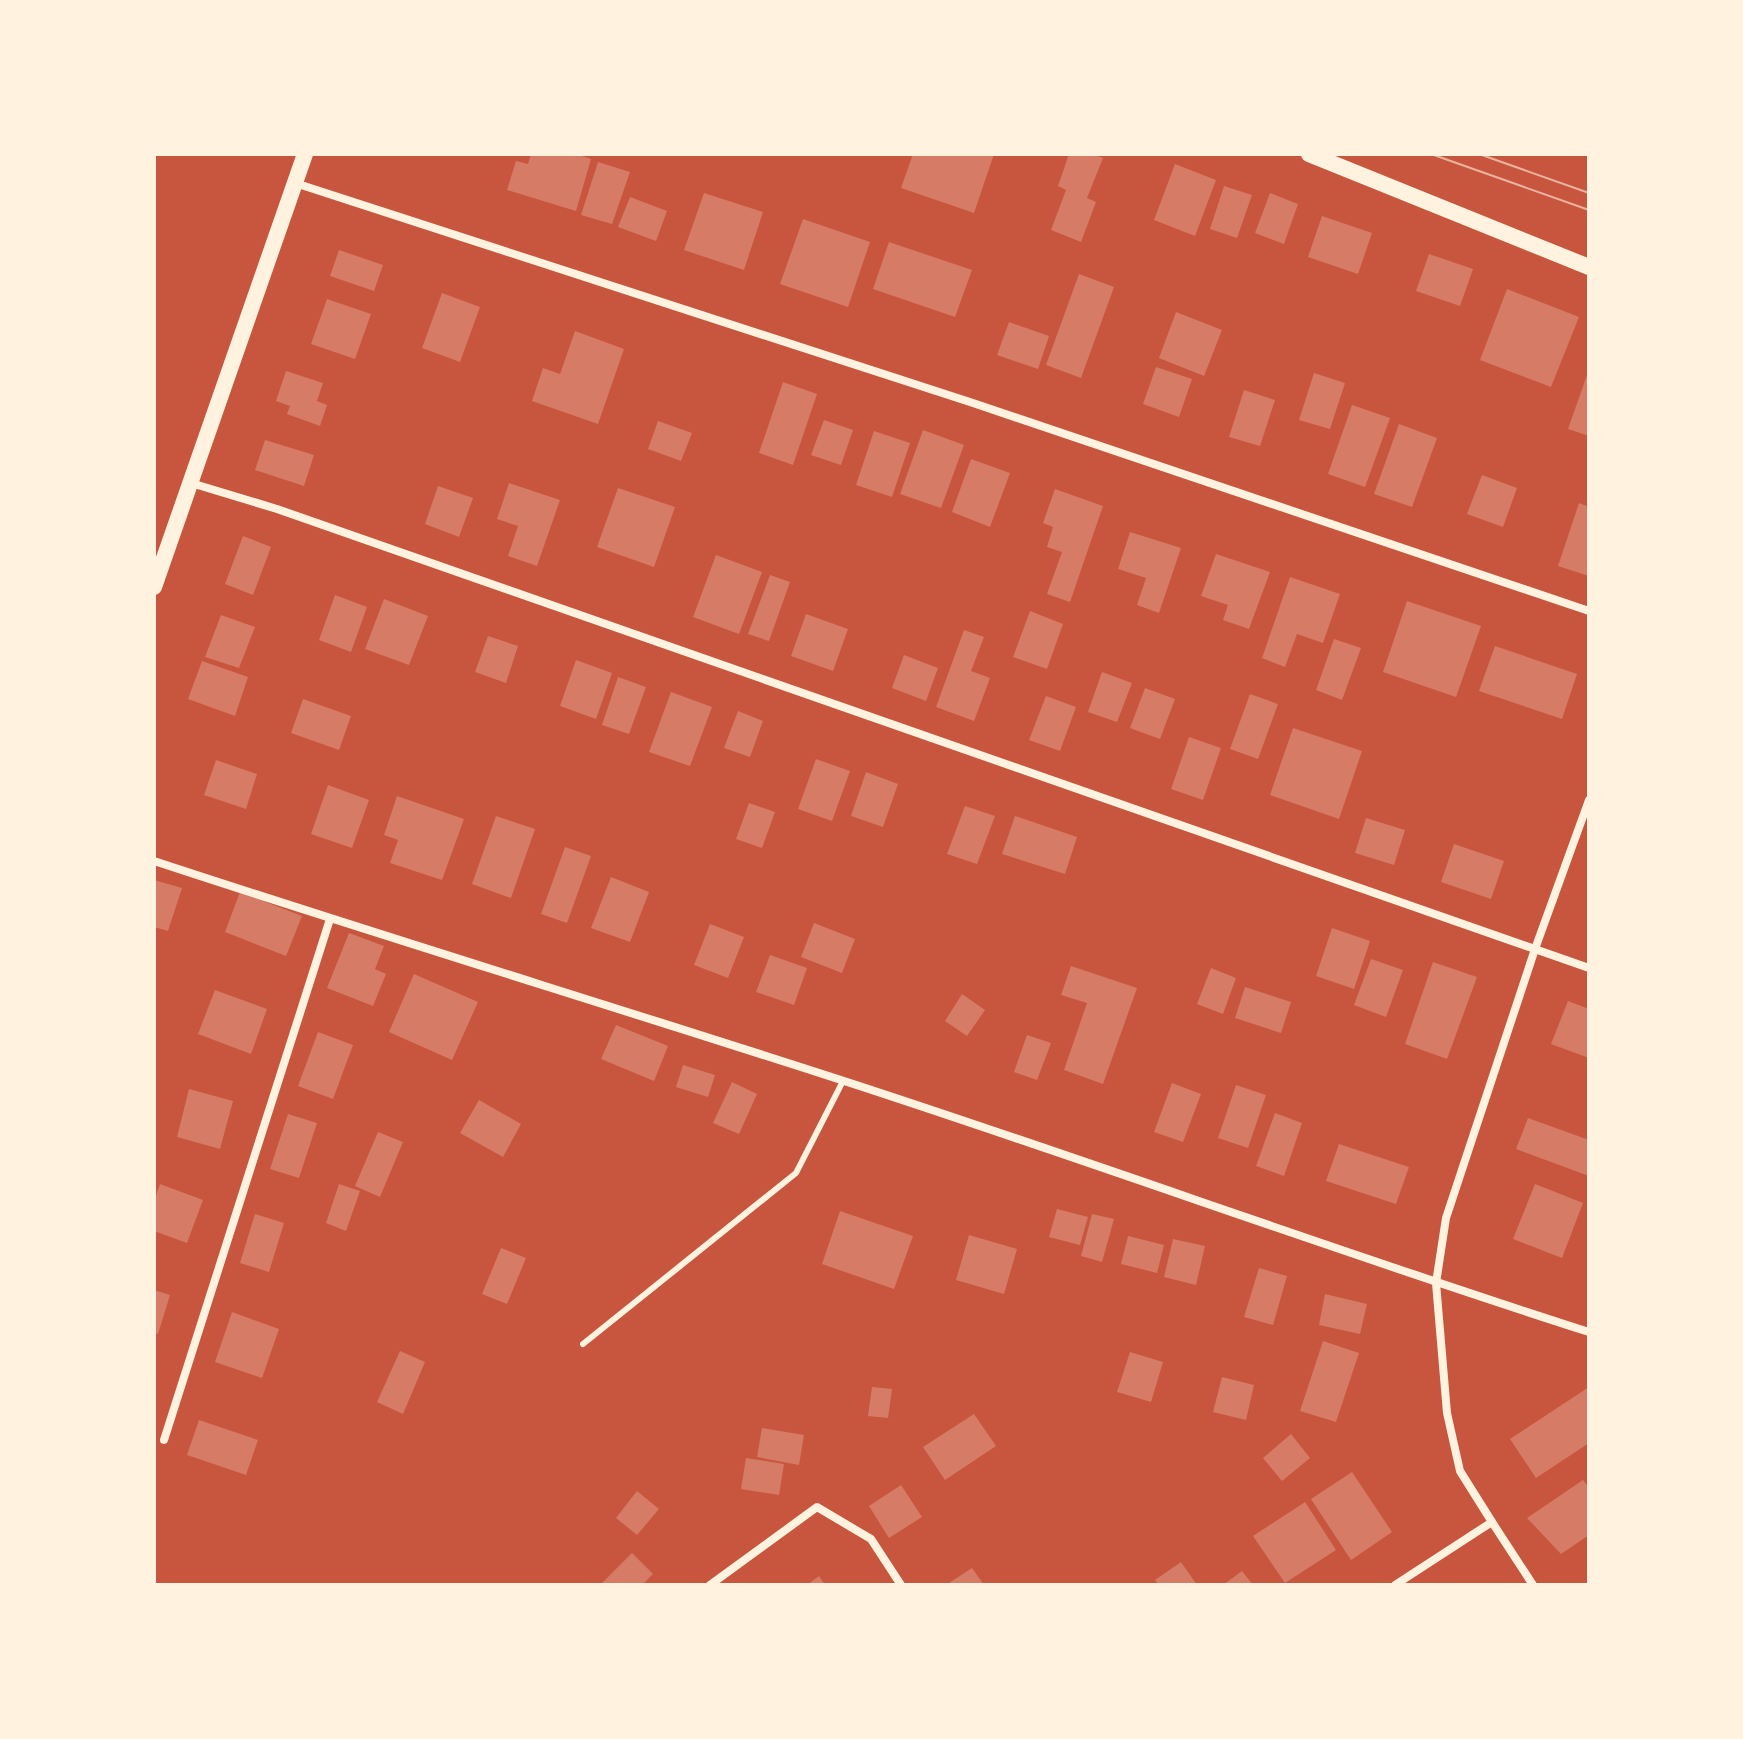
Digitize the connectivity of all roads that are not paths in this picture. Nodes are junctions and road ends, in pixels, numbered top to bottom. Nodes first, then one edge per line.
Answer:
1 (305, 154) edge
2 (1309, 154) edge
3 (295, 183) junction
4 (1589, 267) edge
5 (191, 483) junction
6 (154, 587) edge
7 (1589, 611) edge
8 (1589, 800) edge
9 (154, 861) edge
10 (330, 919) junction
11 (1535, 949) junction
12 (1589, 968) edge
13 (843, 1081) junction
14 (1436, 1283) junction
15 (1589, 1332) edge
16 (583, 1344) dead end
17 (164, 1440) dead end
18 (1492, 1522) junction
19 (710, 1585) edge
20 (901, 1585) edge
21 (1395, 1585) edge
22 (1533, 1585) edge

1 - 3 main road
2 - 4 main road
3 - 5 main road
3 - 7 street
5 - 6 main road
5 - 11 street
8 - 11 street
9 - 10 street
10 - 13 street
10 - 17 street
11 - 12 street
11 - 14 street
13 - 14 street
13 - 16 lane
14 - 15 street
14 - 18 street
18 - 21 street
18 - 22 street
19 - 20 street

